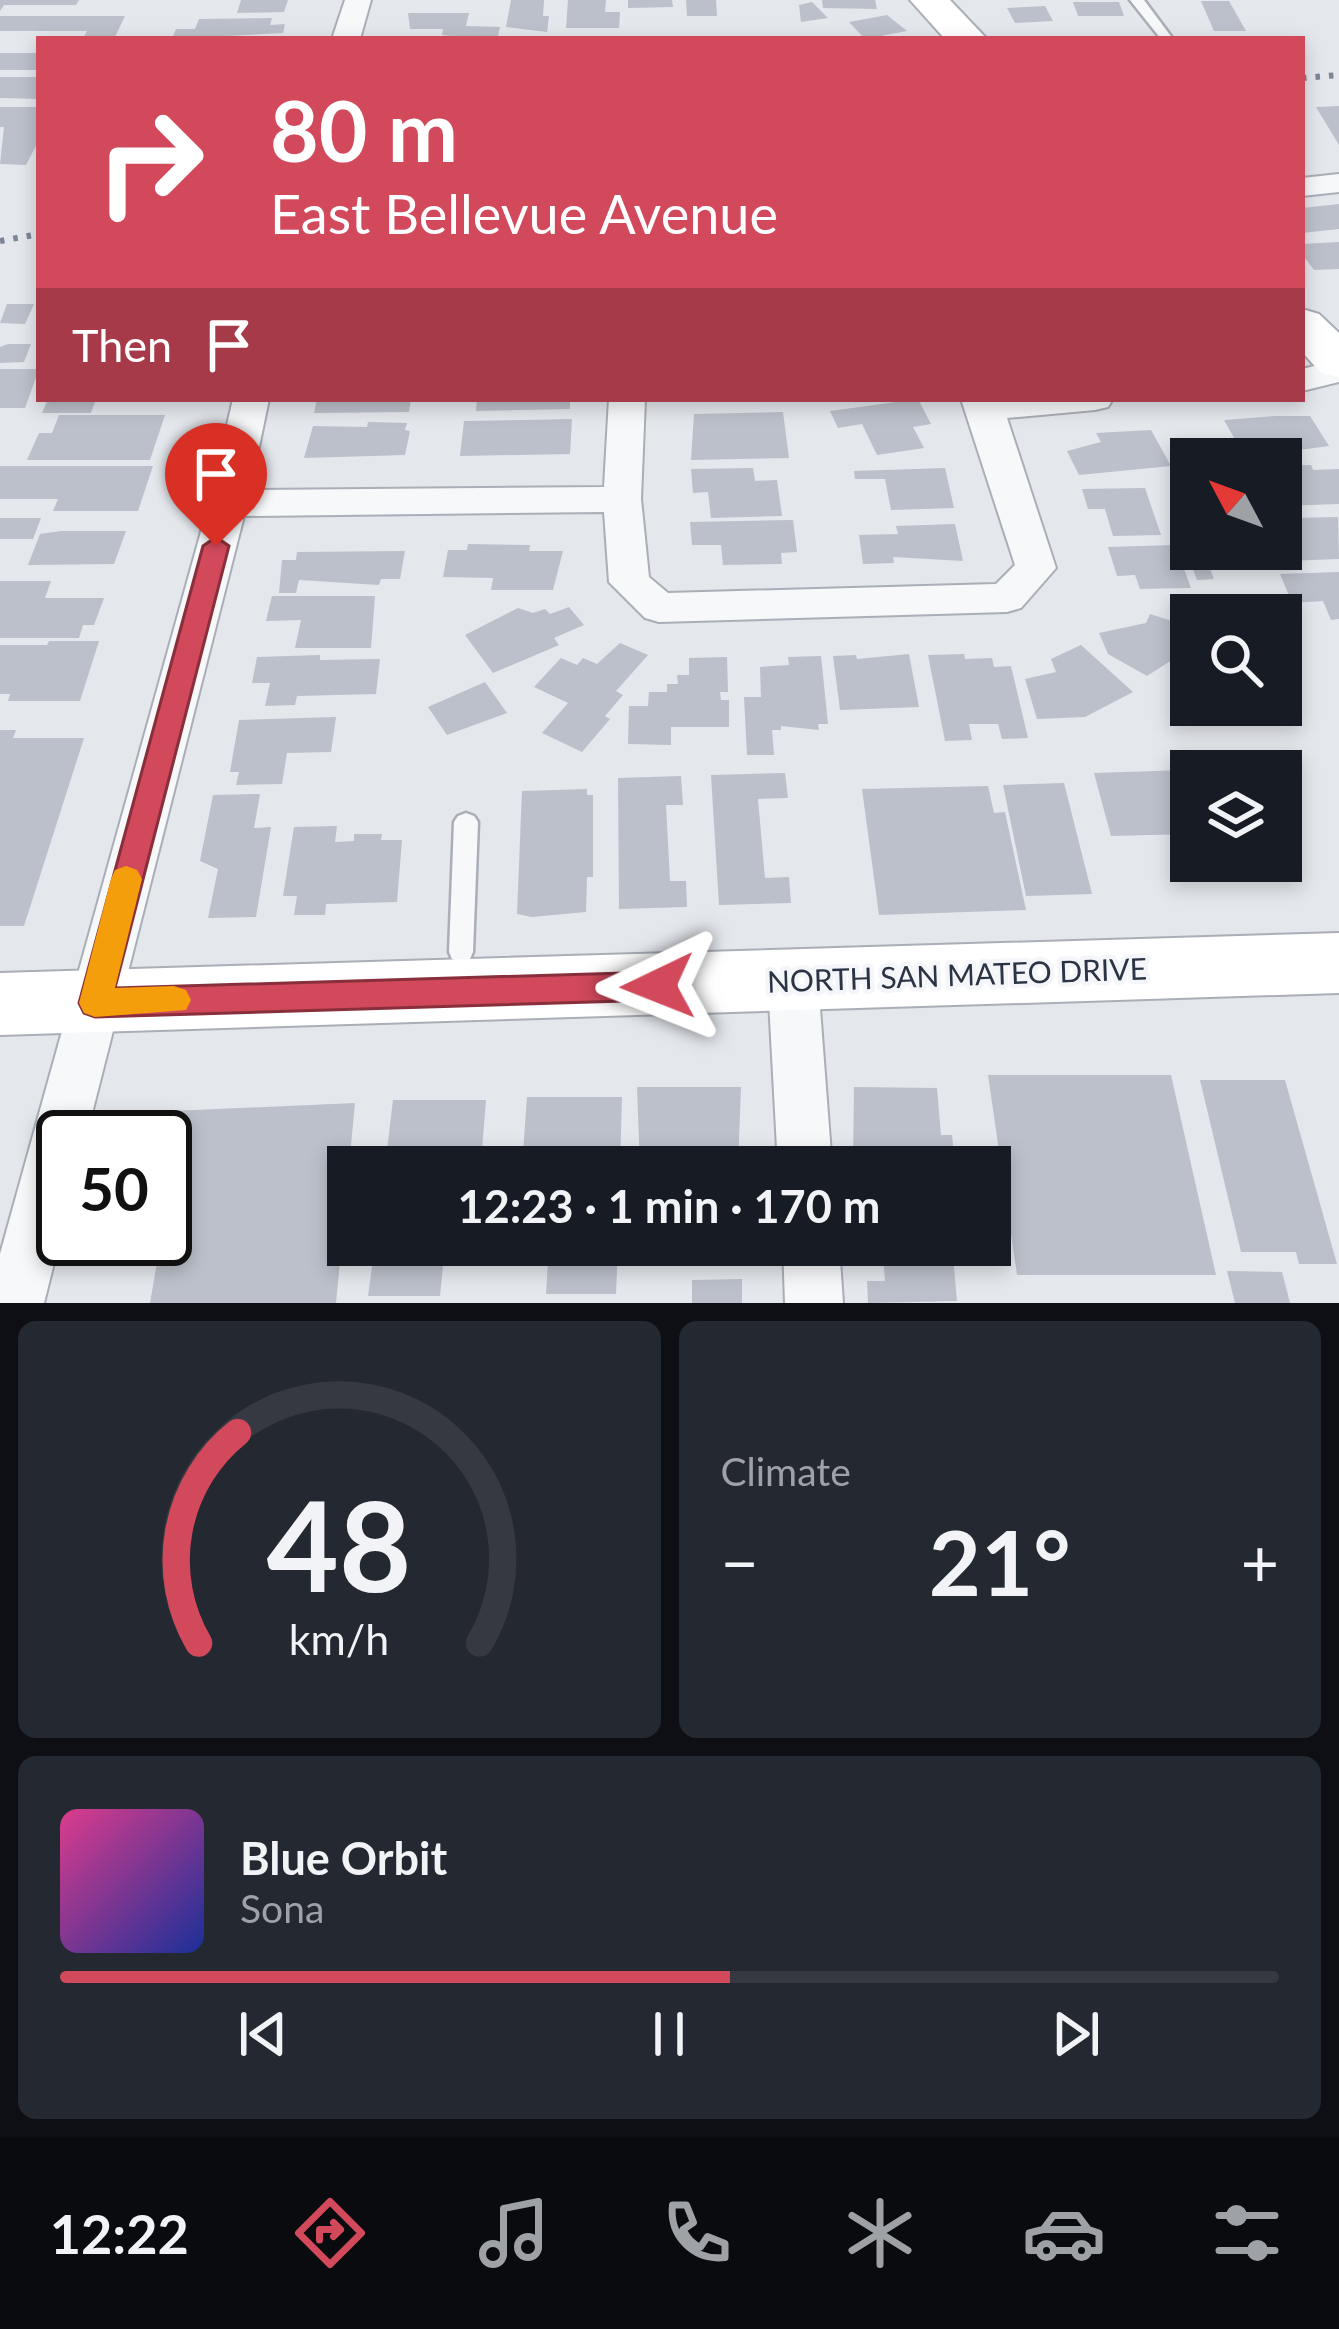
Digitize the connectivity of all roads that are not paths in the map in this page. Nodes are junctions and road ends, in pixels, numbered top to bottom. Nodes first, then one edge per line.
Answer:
1 (358, 0) edge
2 (928, 0) edge
3 (1137, 0) edge
4 (347, 36) edge
5 (964, 36) edge
6 (1165, 36) edge
7 (1339, 183) edge
8 (1305, 187) edge
9 (1305, 327) edge
10 (1339, 367) edge
11 (1305, 379) edge
12 (250, 402) edge
13 (627, 402) edge
14 (1028, 402) edge
15 (983, 404) edge
16 (622, 499) junction
17 (228, 503) junction
18 (466, 823) dead end
19 (460, 952) dead end
20 (1339, 963) edge
21 (793, 982) junction
22 (95, 1003) junction
23 (0, 1004) edge
24 (805, 1146) edge
25 (812, 1266) edge
26 (15, 1303) edge
27 (814, 1303) edge

1 - 4 street
2 - 5 main road
3 - 6 lane
7 - 8 street
9 - 10 main road
10 - 11 street
12 - 17 street
13 - 16 street
14 - 15 street
15 - 16 street
16 - 17 street
17 - 22 street
18 - 19 lane
20 - 21 main road, NORTH SAN MATEO DRIVE
21 - 22 main road, NORTH SAN MATEO DRIVE
21 - 24 street
22 - 23 main road, NORTH SAN MATEO DRIVE
22 - 26 street
25 - 27 street

